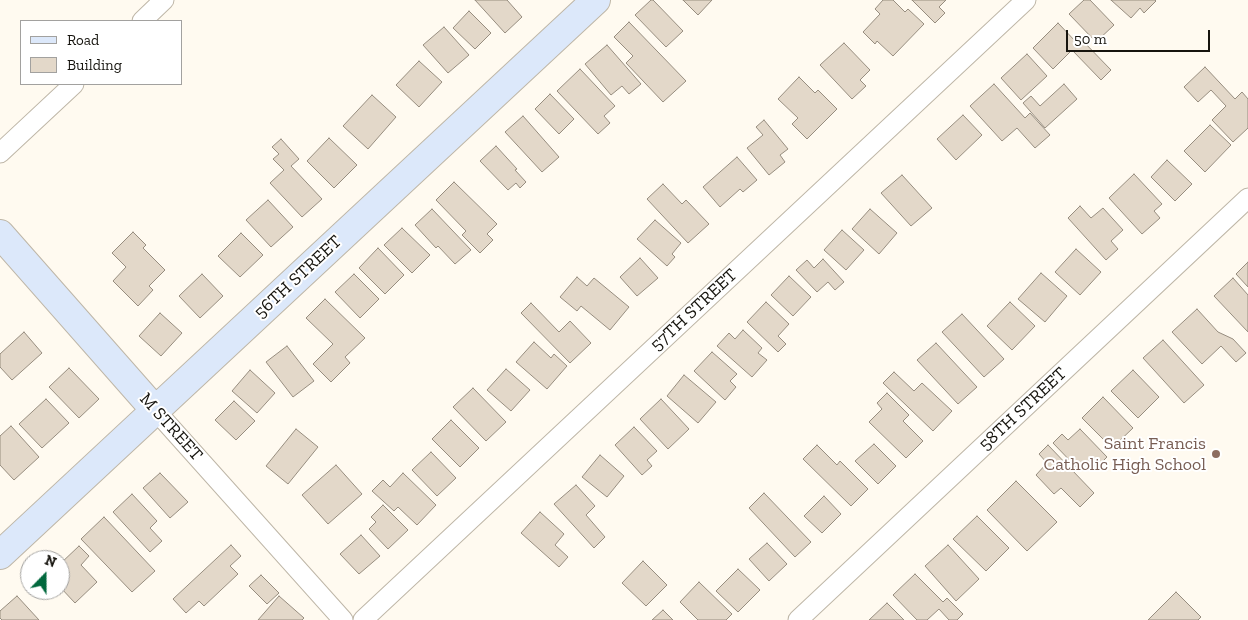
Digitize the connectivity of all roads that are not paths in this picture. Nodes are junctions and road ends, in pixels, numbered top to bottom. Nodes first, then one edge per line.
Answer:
1 (164, 0) edge
2 (596, 0) edge
3 (1026, 0) edge
4 (143, 20) edge
5 (73, 85) edge
6 (0, 153) edge
7 (1248, 198) edge
8 (0, 234) edge
9 (155, 410) junction
10 (0, 555) edge
11 (343, 620) edge
12 (363, 620) edge
13 (798, 620) edge

1 - 4 street
2 - 9 street, 56TH STREET
3 - 12 street, 57TH STREET
5 - 6 street
7 - 13 street, 58TH STREET
8 - 9 street, M STREET
9 - 10 street, 56TH STREET
9 - 11 street, M STREET

